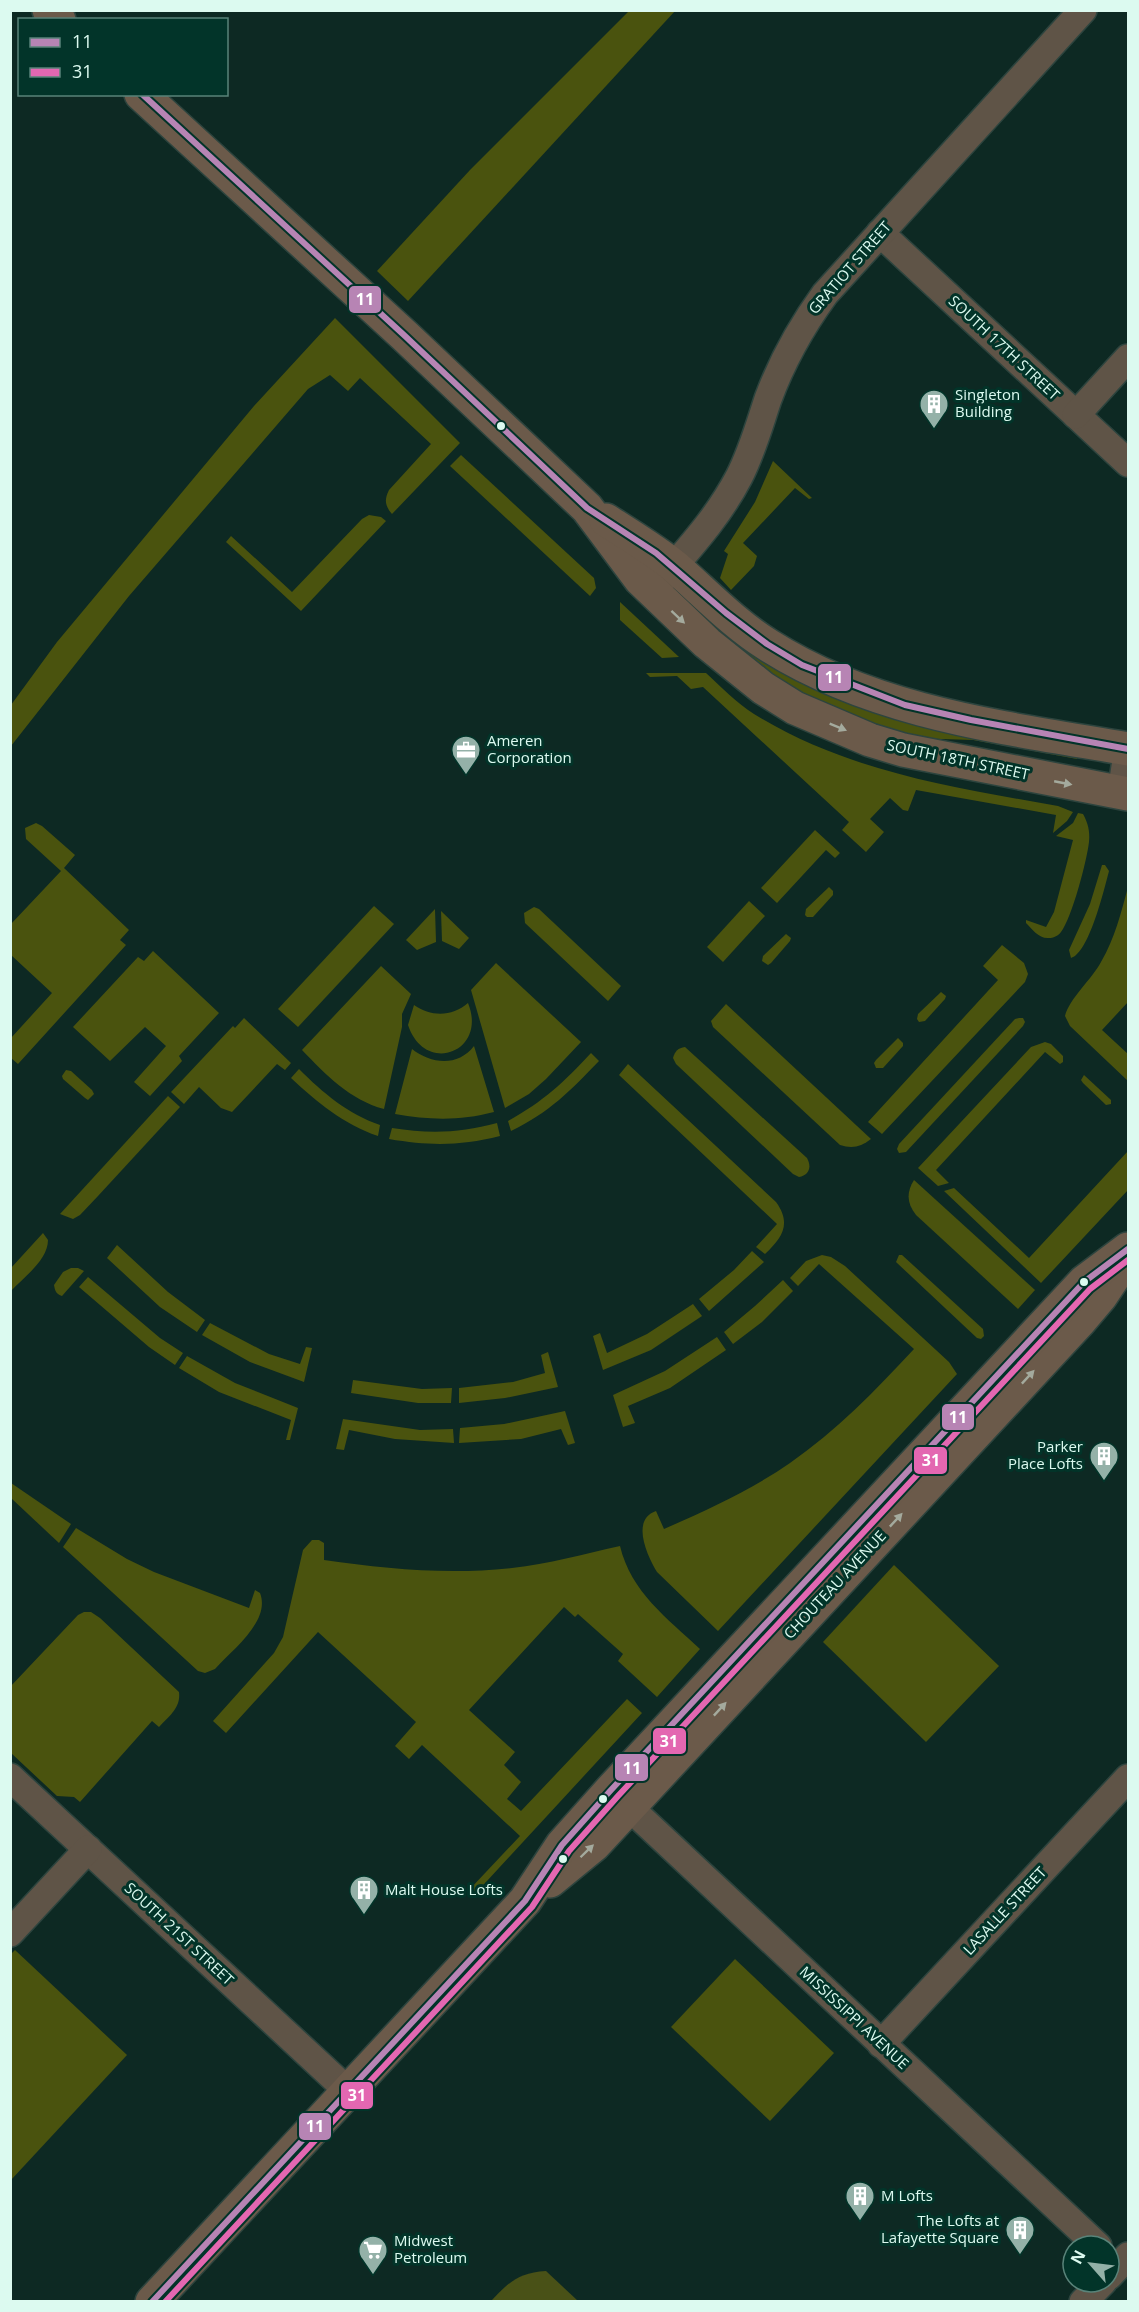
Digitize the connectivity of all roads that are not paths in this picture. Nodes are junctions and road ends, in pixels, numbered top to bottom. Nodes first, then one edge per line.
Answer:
1 (1083, 10) edge
2 (143, 96) edge
3 (880, 233) junction
4 (1128, 358) edge
5 (1076, 414) junction
6 (1128, 463) edge
7 (587, 508) junction
8 (674, 566) junction
9 (652, 591) junction
10 (1128, 748) edge
11 (1125, 794) edge
12 (1128, 1251) edge
13 (10, 1777) edge
14 (1128, 1778) edge
15 (620, 1799) junction
16 (88, 1849) junction
17 (10, 1933) edge
18 (881, 2044) junction
19 (348, 2091) junction
20 (1085, 2234) edge
21 (152, 2301) edge

1 - 3 street, GRATIOT STREET
2 - 7 main road, SOUTH 18TH STREET
3 - 5 street, SOUTH 17TH STREET
3 - 8 street, GRATIOT STREET
4 - 5 street
5 - 6 street, SOUTH 17TH STREET
7 - 8 main road, SOUTH 18TH STREET
7 - 9 main road, SOUTH 18TH STREET
8 - 9 street, GRATIOT STREET
8 - 10 main road, SOUTH 18TH STREET
9 -> 11 main road, SOUTH 18TH STREET
10 - 11 street
12 - 15 main road, CHOUTEAU AVENUE
13 - 16 street, SOUTH 21ST STREET
14 - 18 street, LASALLE STREET
15 - 18 street, MISSISSIPPI AVENUE
15 - 19 main road, CHOUTEAU AVENUE
16 - 17 street
16 - 19 street, SOUTH 21ST STREET
18 - 20 street, MISSISSIPPI AVENUE
19 - 21 main road, CHOUTEAU AVENUE

